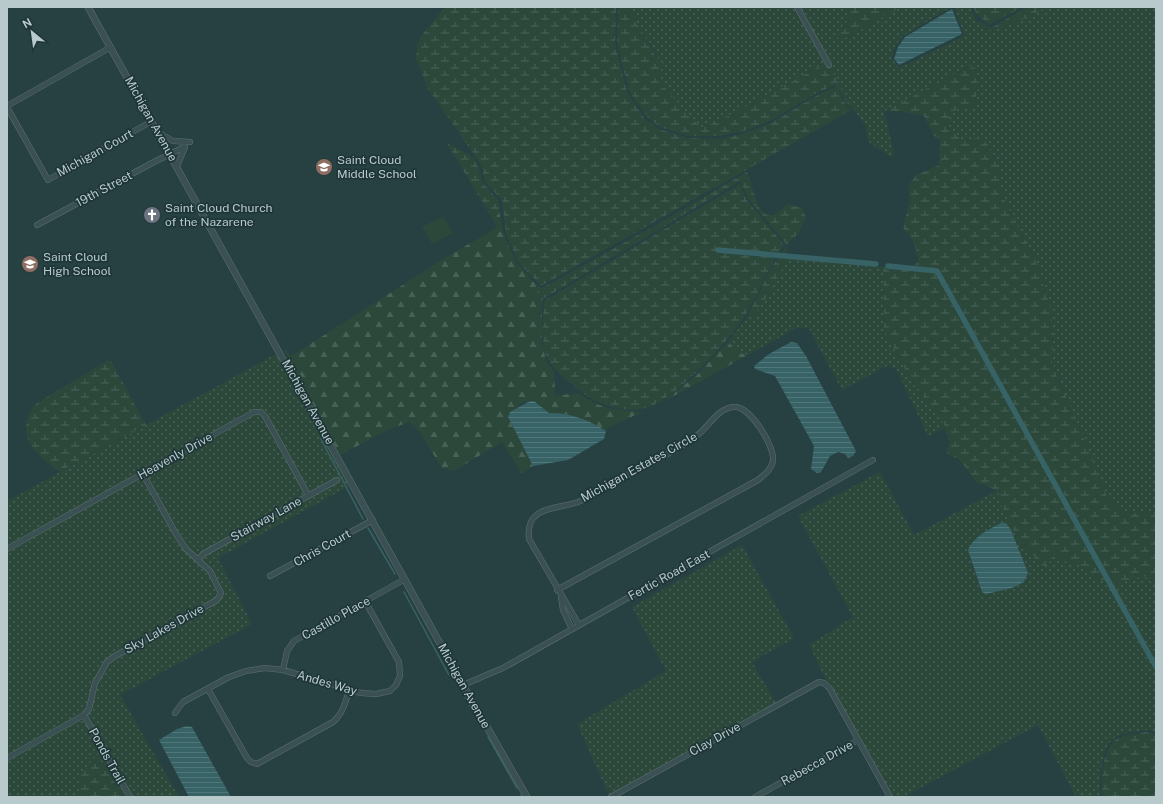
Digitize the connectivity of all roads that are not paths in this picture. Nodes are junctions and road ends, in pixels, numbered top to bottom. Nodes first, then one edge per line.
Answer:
1 (88, 7) edge
2 (797, 7) edge
3 (111, 47) junction
4 (829, 66) dead end
5 (7, 106) edge
6 (152, 121) junction
7 (159, 133) junction
8 (184, 147) junction
9 (170, 153) junction
10 (177, 166) junction
11 (37, 225) dead end
12 (873, 460) dead end
13 (143, 474) junction
14 (336, 480) dead end
15 (308, 495) junction
16 (373, 520) junction
17 (7, 549) edge
18 (198, 560) junction
19 (270, 576) dead end
20 (405, 579) junction
21 (557, 590) junction
22 (561, 596) junction
23 (365, 601) junction
24 (579, 625) junction
25 (572, 629) junction
26 (283, 670) junction
27 (463, 685) junction
28 (208, 689) junction
29 (349, 689) junction
30 (175, 713) dead end
31 (84, 715) junction
32 (858, 740) junction
33 (7, 758) edge
34 (130, 797) edge
35 (528, 797) edge
36 (611, 797) edge
37 (755, 797) edge
38 (890, 797) edge

1 - 3 street, Michigan Avenue
2 - 4 street
3 - 5 street, Michigan Court
3 - 6 street, Michigan Avenue
5 - 6 street, Michigan Court
6 - 7 street, Michigan Avenue
7 - 8 street
7 - 9 street, Michigan Avenue
8 - 9 street, 19th Street
8 - 10 street
9 - 10 street, Michigan Avenue
9 - 11 street, 19th Street
10 - 16 street, Michigan Avenue
12 - 24 street, Fertic Road East
13 - 15 street, Heavenly Drive
13 - 17 street, Heavenly Drive
13 - 18 street, Sky Lakes Drive
14 - 15 street, Stairway Lane
15 - 18 street, Stairway Lane
16 - 19 street, Chris Court
16 - 20 street, Michigan Avenue
18 - 31 street, Sky Lakes Drive
20 - 23 street, Castillo Place
20 - 27 street, Michigan Avenue
21 - 21 street, Michigan Estates Circle
21 - 22 street, Michigan Estates Circle
22 - 24 street, Michigan Estates Circle
22 - 25 street, Michigan Estates Circle
23 - 26 street, Castillo Place
23 - 29 street, Andes Way
24 - 25 street, Fertic Road East
25 - 27 street, Fertic Road East
26 - 28 street, Andes Way
26 - 29 street, Andes Way
27 - 35 street, Michigan Avenue
28 - 29 street
28 - 30 street, Andes Way
31 - 33 street
31 - 34 street, Ponds Trail
32 - 36 street, Clay Drive
32 - 37 street, Rebecca Drive
32 - 38 street

